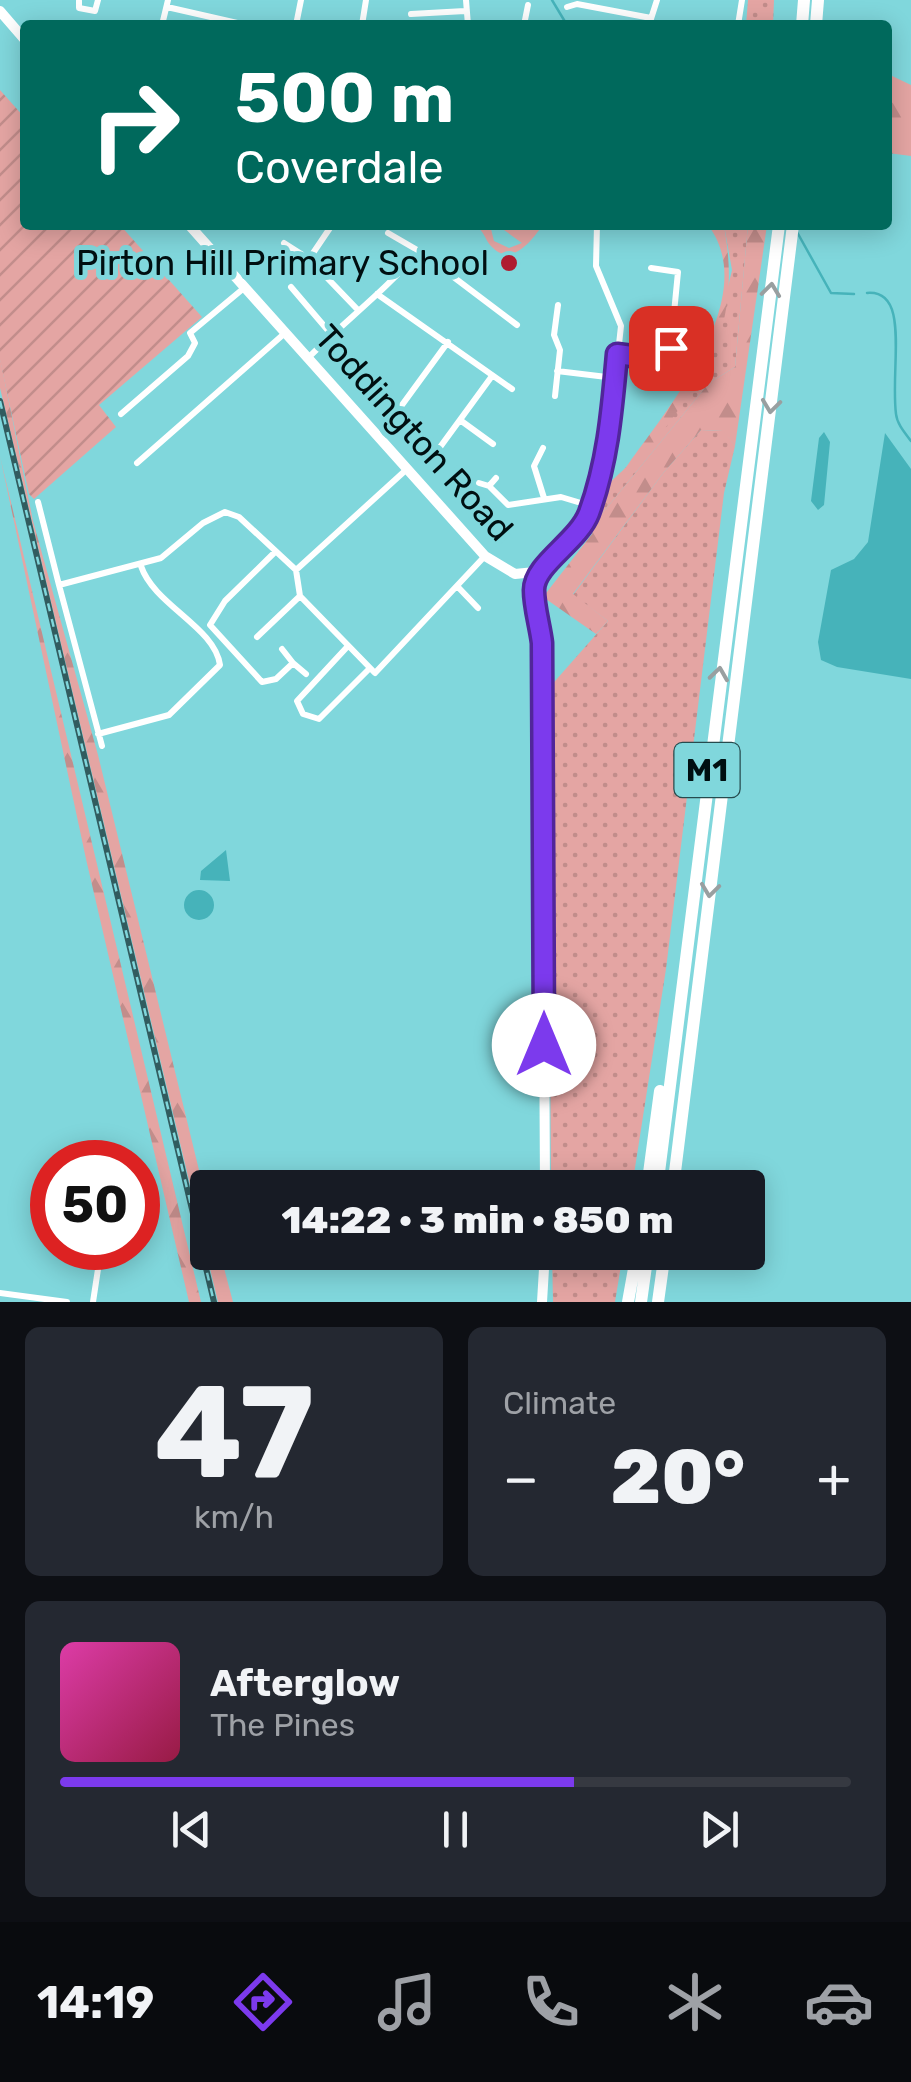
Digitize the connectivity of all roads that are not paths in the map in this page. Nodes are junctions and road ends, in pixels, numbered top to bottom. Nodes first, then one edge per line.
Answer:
1 (98, 0) edge
2 (466, 0) edge
3 (80, 1) edge
4 (168, 3) edge
5 (528, 5) dead end
6 (567, 8) dead end
7 (0, 11) edge
8 (465, 11) junction
9 (410, 14) dead end
10 (228, 20) edge
11 (467, 20) edge
12 (525, 20) edge
13 (642, 20) edge
14 (20, 34) edge
15 (193, 230) edge
16 (329, 230) edge
17 (597, 230) edge
18 (785, 230) edge
19 (785, 230) edge
20 (388, 233) dead end
21 (284, 243) dead end
22 (419, 251) junction
23 (309, 259) junction
24 (680, 262) dead end
25 (651, 268) dead end
26 (678, 272) junction
27 (244, 287) junction
28 (291, 287) dead end
29 (377, 294) junction
30 (558, 306) dead end
31 (357, 309) junction
32 (517, 326) dead end
33 (285, 333) junction
34 (331, 334) junction
35 (448, 342) junction
36 (617, 354) junction
37 (307, 358) junction
38 (556, 371) junction
39 (492, 376) junction
40 (615, 378) junction
41 (512, 389) dead end
42 (555, 396) dead end
43 (402, 404) dead end
44 (121, 414) dead end
45 (460, 420) junction
46 (493, 444) dead end
47 (543, 448) dead end
48 (435, 454) dead end
49 (137, 462) dead end
50 (407, 469) junction
51 (496, 478) dead end
52 (479, 484) dead end
53 (490, 486) junction
54 (544, 498) junction
55 (38, 502) dead end
56 (592, 506) junction
57 (274, 553) junction
58 (485, 556) junction
59 (141, 566) junction
60 (296, 570) junction
61 (532, 578) junction
62 (59, 585) junction
63 (457, 586) junction
64 (300, 596) junction
65 (478, 608) dead end
66 (257, 637) dead end
67 (348, 646) junction
68 (282, 649) dead end
69 (293, 663) junction
70 (370, 668) junction
71 (306, 674) dead end
72 (712, 723) junction
73 (98, 734) junction
74 (102, 746) dead end
75 (699, 982) junction
76 (545, 1170) edge
77 (650, 1170) edge
78 (658, 1170) edge
79 (675, 1170) edge
80 (683, 1170) edge
81 (98, 1270) edge
82 (544, 1270) edge
83 (633, 1270) edge
84 (645, 1270) edge
85 (662, 1270) edge
86 (671, 1270) edge
87 (0, 1292) edge
88 (67, 1302) edge
89 (93, 1302) edge
90 (542, 1302) edge
91 (628, 1302) edge
92 (641, 1302) edge
93 (658, 1302) edge
94 (667, 1302) edge

1 - 3 street
2 - 8 street
4 - 10 street
5 - 12 street
6 - 13 street
7 - 14 main road
8 - 9 street
8 - 11 street
15 - 27 main road, Toddington Road
16 - 23 street
17 - 36 street
72 -> 18 highway, M1
19 -> 75 highway, M1
20 - 22 street
21 - 23 street
22 - 29 street
22 - 32 street
23 - 31 street
24 - 26 street
25 - 26 street
26 - 36 street
27 - 33 main road, Toddington Road
27 - 44 street
28 - 34 street
29 - 31 street
29 - 35 street
30 - 38 street
31 - 34 street
33 - 37 main road, Toddington Road
33 - 49 street
34 - 37 street
35 - 39 street
35 - 43 street
36 - 40 street
37 - 50 main road, Toddington Road
38 - 40 street
38 - 42 street
39 - 41 street
39 - 45 street
40 - 56 street
45 - 46 street
45 - 48 street
47 - 54 street
50 - 58 main road, Toddington Road
50 - 60 street
51 - 53 street
52 - 53 street
53 - 54 street
54 - 56 street
55 - 62 street
56 - 61 street
57 - 59 street
57 - 60 street
57 - 69 street
58 - 61 main road, Toddington Road
58 - 63 street
59 - 62 street
59 - 73 street
60 - 64 street
61 - 76 main road
62 - 73 street
63 - 65 street
63 - 70 street
64 - 66 street
64 - 67 street
67 - 70 street
67 - 70 street
68 - 69 street
69 - 71 street
72 - 77 highway
72 - 78 highway, M1
73 - 74 street
75 - 79 highway, M1
75 - 80 highway
81 - 89 street
82 - 90 main road
83 - 91 highway
84 - 92 highway
85 - 93 highway
86 - 94 highway
87 - 88 street

